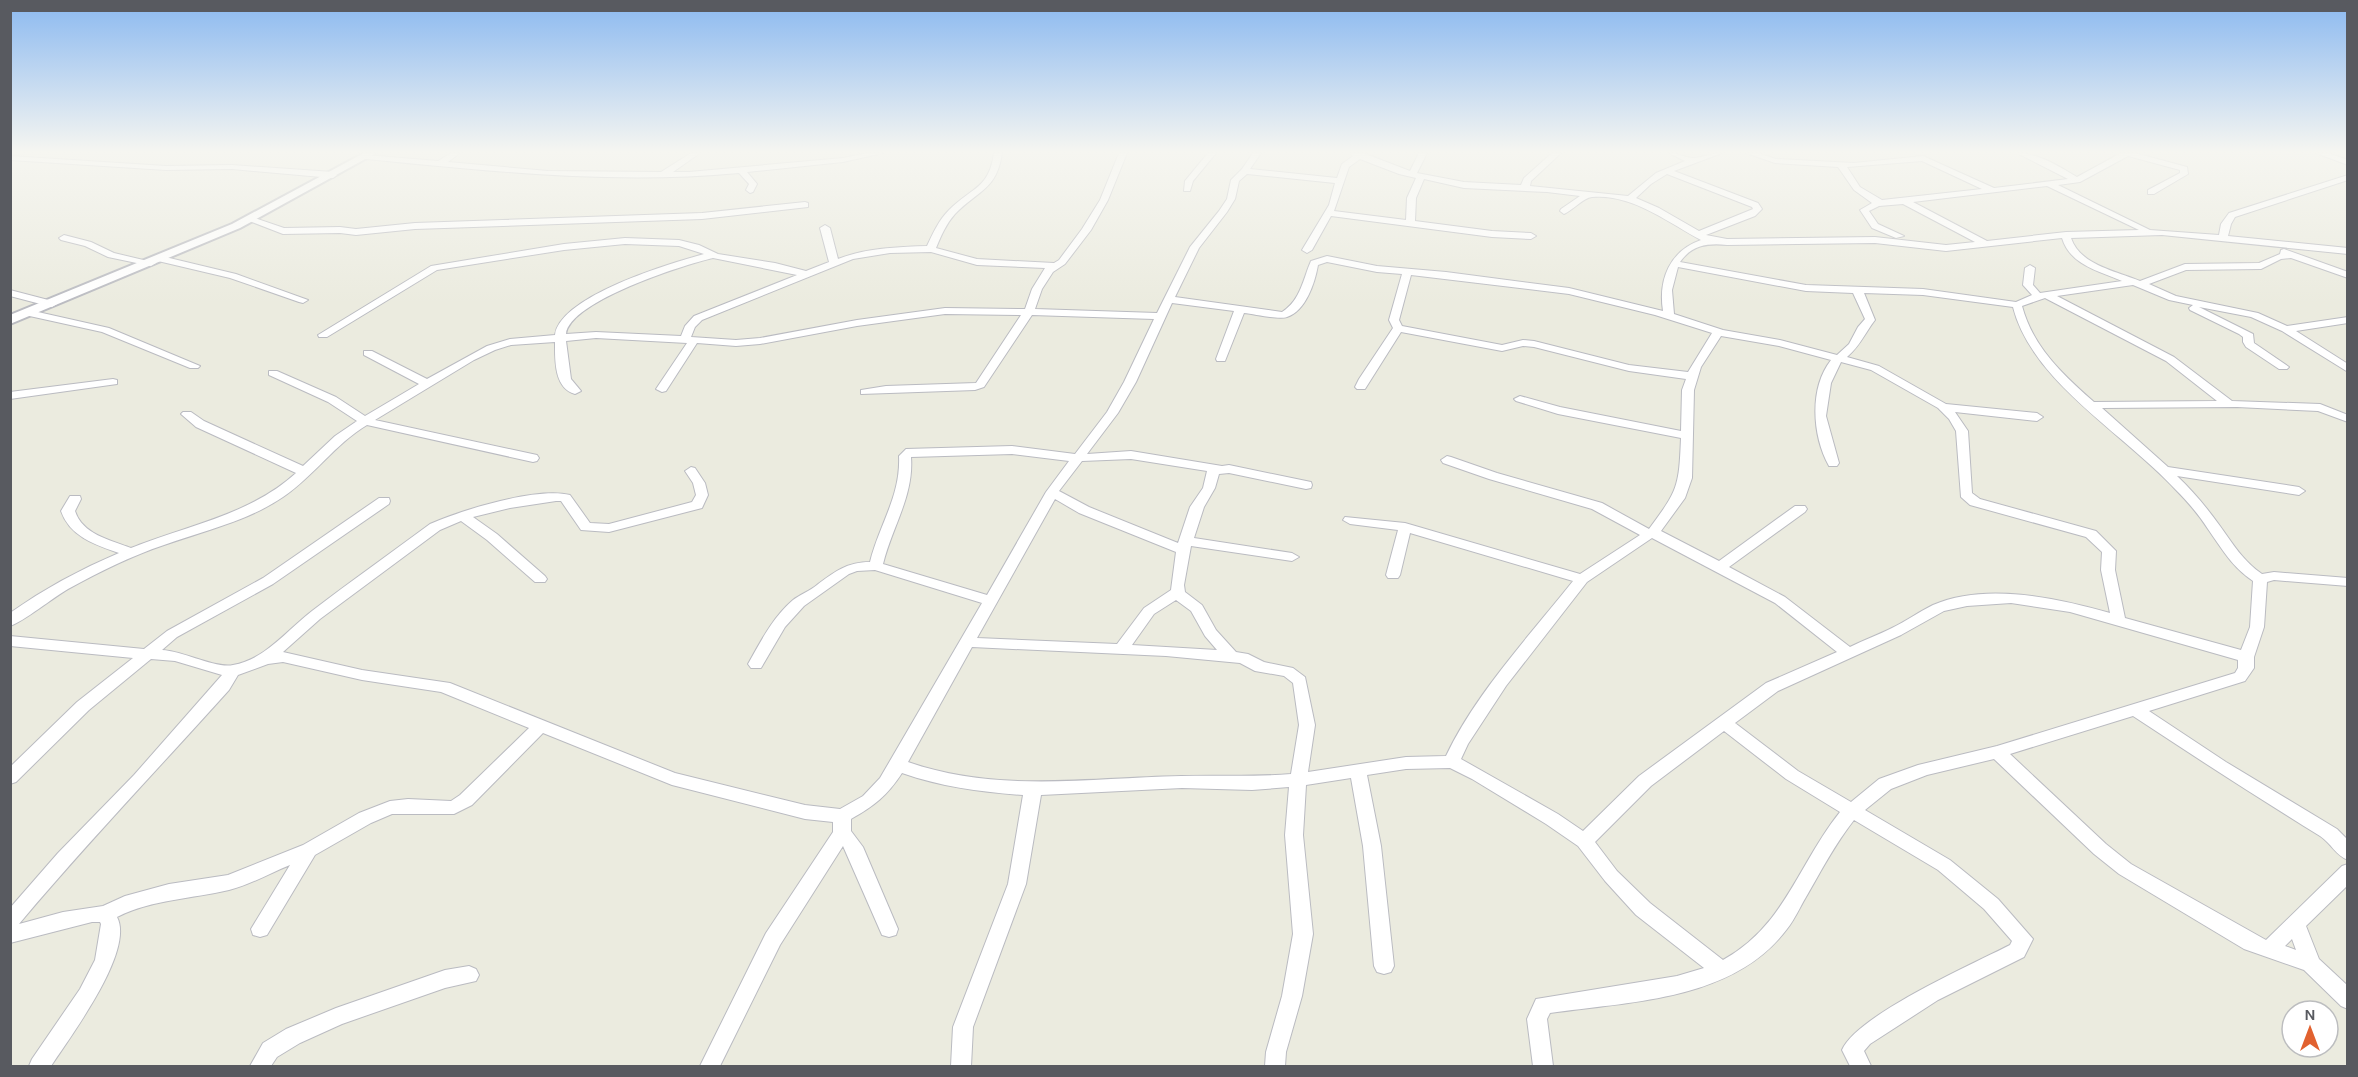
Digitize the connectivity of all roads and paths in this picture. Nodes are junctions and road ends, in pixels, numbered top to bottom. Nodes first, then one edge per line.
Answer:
1 (279, 203) edge
2 (963, 203) edge
3 (1102, 203) edge
4 (1228, 203) edge
5 (1332, 203) edge
6 (1410, 203) edge
7 (1575, 203) edge
8 (1640, 203) edge
9 (1751, 203) edge
10 (1880, 203) edge
11 (1908, 203) edge
12 (2090, 203) edge
13 (2268, 203) edge
14 (805, 206) dead end
15 (1564, 211) dead end
16 (1329, 213) junction
17 (249, 219) junction
18 (631, 219) junction
19 (1411, 222) junction
20 (260, 224) junction
21 (236, 226) junction
22 (825, 228) dead end
23 (2150, 232) junction
24 (1698, 235) junction
25 (2066, 235) junction
26 (1532, 236) dead end
27 (2223, 237) junction
28 (64, 238) dead end
29 (1708, 240) junction
30 (625, 241) junction
31 (2252, 241) junction
32 (1986, 244) junction
33 (1917, 245) junction
34 (931, 249) junction
35 (1307, 250) dead end
36 (2348, 251) edge
37 (713, 255) junction
38 (2291, 255) junction
39 (156, 261) junction
40 (834, 264) junction
41 (1676, 264) junction
42 (1055, 266) junction
43 (2030, 268) dead end
44 (1407, 273) junction
45 (805, 274) junction
46 (2348, 275) edge
47 (2137, 283) junction
48 (1857, 290) junction
49 (10, 293) edge
50 (2042, 296) junction
51 (1168, 299) junction
52 (303, 300) dead end
53 (2187, 302) junction
54 (52, 304) junction
55 (2017, 305) junction
56 (1240, 310) junction
57 (1029, 311) junction
58 (29, 313) junction
59 (1160, 316) junction
60 (1669, 316) junction
61 (10, 320) edge
62 (2348, 320) edge
63 (1398, 328) junction
64 (2286, 329) junction
65 (1718, 332) junction
66 (323, 334) dead end
67 (561, 338) junction
68 (689, 339) junction
69 (368, 353) dead end
70 (1839, 357) junction
71 (1221, 359) dead end
72 (194, 366) dead end
73 (2283, 368) dead end
74 (2348, 369) edge
75 (273, 373) dead end
76 (1692, 376) junction
77 (113, 382) dead end
78 (427, 382) junction
79 (1361, 387) dead end
80 (663, 389) dead end
81 (575, 391) dead end
82 (865, 392) dead end
83 (10, 396) edge
84 (1520, 399) dead end
85 (2229, 404) junction
86 (2092, 405) junction
87 (1942, 406) junction
88 (187, 414) dead end
89 (2037, 417) dead end
90 (2348, 419) edge
91 (364, 421) junction
92 (1688, 436) junction
93 (533, 458) dead end
94 (1077, 458) junction
95 (1447, 460) dead end
96 (1833, 463) dead end
97 (1219, 469) junction
98 (2164, 470) junction
99 (691, 471) dead end
100 (305, 472) junction
101 (1306, 484) dead end
102 (2299, 491) dead end
103 (1052, 492) junction
104 (75, 499) dead end
105 (384, 501) dead end
106 (1800, 509) dead end
107 (463, 516) junction
108 (1350, 520) dead end
109 (1405, 528) junction
110 (1651, 533) junction
111 (1185, 546) junction
112 (131, 553) junction
113 (1292, 557) dead end
114 (876, 566) junction
115 (1720, 567) junction
116 (1394, 575) dead end
117 (540, 579) dead end
118 (1582, 579) junction
119 (2260, 579) junction
120 (2348, 582) edge
121 (1178, 591) junction
122 (990, 601) junction
123 (2118, 619) junction
124 (10, 621) edge
125 (10, 641) edge
126 (967, 642) junction
127 (1121, 649) junction
128 (148, 652) junction
129 (1848, 653) junction
130 (1232, 657) junction
131 (2246, 657) junction
132 (266, 659) junction
133 (756, 664) dead end
134 (233, 671) junction
135 (2135, 709) junction
136 (1723, 722) junction
137 (539, 727) junction
138 (1997, 752) junction
139 (1452, 762) junction
140 (898, 765) junction
141 (1358, 772) junction
142 (10, 778) edge
143 (1298, 780) junction
144 (1033, 789) junction
145 (1851, 811) junction
146 (842, 825) junction
147 (1584, 841) junction
148 (309, 850) junction
149 (2348, 853) edge
150 (2348, 871) edge
151 (105, 914) junction
152 (10, 922) edge
153 (2295, 922) junction
154 (260, 929) dead end
155 (889, 929) dead end
156 (10, 936) edge
157 (2271, 948) junction
158 (2311, 964) junction
159 (1384, 966) dead end
160 (1722, 971) junction
161 (469, 975) dead end
162 (2348, 1000) edge
163 (39, 1066) edge
164 (260, 1066) edge
165 (710, 1066) edge
166 (961, 1066) edge
167 (1275, 1066) edge
168 (1543, 1066) edge
169 (1862, 1066) edge

1 - 17 street
2 - 34 street
3 - 42 street
4 - 51 street
5 - 16 street
6 - 19 street
7 - 15 street
8 - 24 street
9 - 24 street
10 - 33 street
11 - 32 street
12 - 23 street
13 - 27 street
14 - 18 street
16 - 19 street
16 - 35 street
17 - 20 street
17 - 21 street
18 - 20 street
18 - 30 street
19 - 26 street
20 - 21 street
21 - 39 street
22 - 40 street
23 - 25 street
23 - 27 street
24 - 29 street
25 - 32 street
25 - 47 street
27 - 31 street
28 - 39 street
29 - 33 street
29 - 41 street
30 - 37 street
30 - 66 street
31 - 36 street
31 - 38 street
32 - 33 street
34 - 40 street
34 - 42 street
37 - 45 street
37 - 67 street
38 - 46 street
38 - 47 street
39 - 52 street
39 - 54 street
40 - 45 street
41 - 48 street
41 - 60 street
42 - 57 street
43 - 50 street
44 - 56 street
44 - 60 street
44 - 63 street
45 - 68 street
47 - 50 street
47 - 53 street
48 - 55 street
48 - 70 street
49 - 54 street
50 - 55 street
50 - 85 street
51 - 56 street
51 - 59 street
53 - 64 street
53 - 73 street
54 - 58 street
55 - 86 street
56 - 71 street
57 - 59 street
57 - 68 street
57 - 82 street
58 - 61 street
58 - 72 street
59 - 94 street
60 - 65 street
62 - 64 street
63 - 76 street
63 - 79 street
64 - 74 street
65 - 70 street
65 - 76 street
67 - 68 street
67 - 78 street
67 - 81 street
68 - 80 street
69 - 78 street
70 - 87 street
70 - 96 street
75 - 91 street
76 - 92 street
77 - 83 street
78 - 91 street
84 - 92 street
85 - 86 street
85 - 90 street
86 - 98 street
87 - 89 street
87 - 123 street
88 - 100 street
91 - 93 street
91 - 100 street
92 - 110 street
94 - 97 street
94 - 103 street
94 - 114 street
95 - 110 street
97 - 101 street
97 - 111 street
98 - 102 street
98 - 119 street
99 - 107 street
100 - 112 street
103 - 111 street
103 - 122 street
104 - 112 street
105 - 128 street
106 - 115 street
107 - 117 street
107 - 132 street
108 - 109 street
109 - 116 street
109 - 118 street
110 - 115 street
110 - 118 street
111 - 113 street
111 - 121 street
112 - 124 street
114 - 122 street
114 - 133 street
115 - 129 street
118 - 139 street
119 - 120 street
119 - 131 street
121 - 127 street
121 - 130 street
122 - 126 street
123 - 129 street
123 - 131 street
125 - 128 street
126 - 127 street
126 - 140 street
127 - 130 street
128 - 134 street
128 - 142 street
129 - 136 street
130 - 143 street
131 - 135 street
132 - 134 street
132 - 137 street
134 - 152 street
135 - 138 street
135 - 149 street
136 - 145 street
136 - 147 street
137 - 146 street
137 - 148 street
138 - 145 street
138 - 157 street
139 - 141 street
139 - 147 street
140 - 144 street
140 - 146 street
141 - 143 street
141 - 159 street
143 - 144 street
143 - 167 street
144 - 166 street
145 - 160 street
145 - 169 street
146 - 155 street
146 - 165 street
147 - 160 street
148 - 151 street
148 - 154 street
150 - 153 street
151 - 156 street
151 - 163 street
153 - 157 street
153 - 158 street
157 - 158 street
158 - 162 street
160 - 168 street
161 - 164 street

